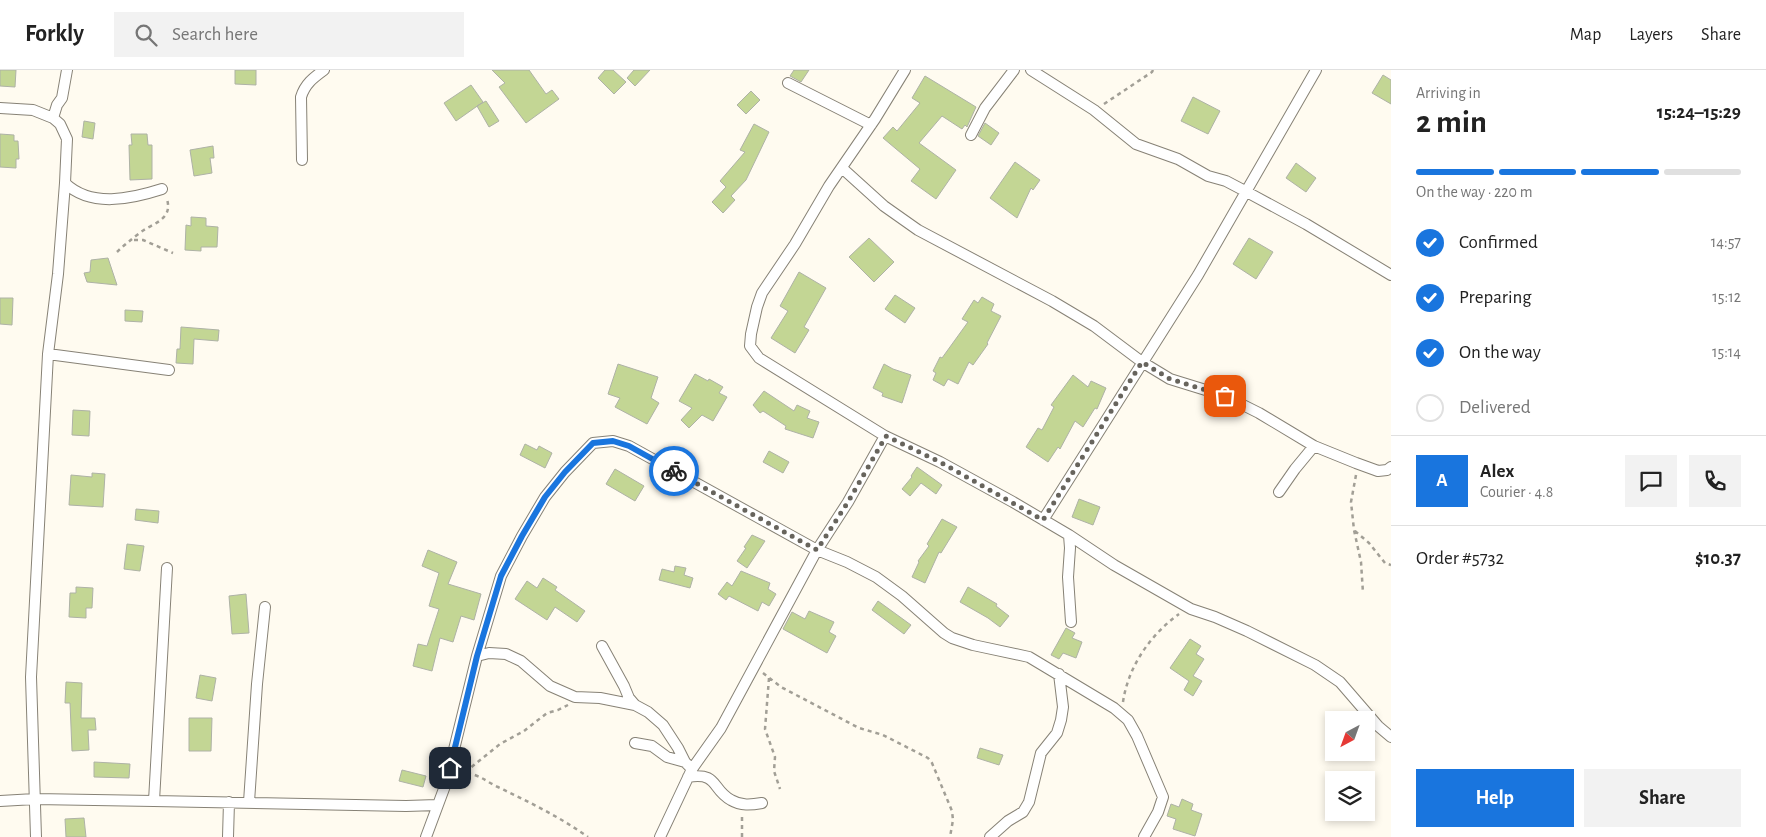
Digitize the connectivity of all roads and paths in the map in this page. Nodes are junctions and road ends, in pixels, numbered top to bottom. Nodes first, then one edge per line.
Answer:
1 (67, 70) edge
2 (324, 70) edge
3 (905, 70) edge
4 (1014, 70) edge
5 (1031, 70) edge
6 (1152, 70) edge
7 (1316, 70) edge
8 (788, 82) dead end
9 (0, 108) edge
10 (1094, 110) junction
11 (53, 118) junction
12 (871, 125) junction
13 (971, 135) dead end
14 (302, 160) dead end
15 (842, 168) junction
16 (65, 183) junction
17 (162, 189) joint
18 (1245, 191) junction
19 (133, 240) junction
20 (116, 252) dead end
21 (173, 252) dead end
22 (1391, 275) edge
23 (48, 354) junction
24 (1142, 362) junction
25 (169, 370) dead end
26 (886, 436) junction
27 (1314, 446) junction
28 (1356, 463) junction
29 (1391, 467) edge
30 (1279, 492) dead end
31 (1043, 520) junction
32 (1354, 530) junction
33 (1070, 535) junction
34 (817, 550) junction
35 (1391, 565) edge
36 (167, 568) dead end
37 (1363, 592) dead end
38 (265, 607) dead end
39 (1190, 608) junction
40 (1071, 622) dead end
41 (602, 646) dead end
42 (477, 656) junction
43 (754, 666) junction
44 (1060, 674) junction
45 (770, 678) junction
46 (575, 697) junction
47 (635, 705) junction
48 (1128, 720) junction
49 (1391, 737) edge
50 (635, 743) dead end
51 (688, 770) junction
52 (465, 773) junction
53 (445, 786) junction
54 (780, 789) dead end
55 (34, 799) junction
56 (0, 800) edge
57 (154, 801) junction
58 (229, 802) junction
59 (249, 802) junction
60 (739, 804) junction
61 (762, 804) dead end
62 (437, 805) junction
63 (36, 837) edge
64 (228, 837) edge
65 (426, 837) edge
66 (588, 837) edge
67 (660, 837) edge
68 (742, 837) edge
69 (950, 837) edge
70 (990, 837) edge
71 (1144, 837) edge

1 - 11 street
2 - 14 street
3 - 12 street
4 - 13 street
5 - 10 street
6 - 10 path
7 - 18 street
8 - 12 street
9 - 11 street
10 - 18 street
11 - 16 street
12 - 15 street
15 - 24 street
15 - 26 street
16 - 17 street
16 - 23 street
17 - 19 path
18 - 22 street
18 - 24 street
19 - 20 path
19 - 21 path
23 - 25 street
23 - 55 street
24 - 27 street
24 - 31 street
26 - 31 street
26 - 34 street
27 - 28 street
27 - 30 street
28 - 29 street
28 - 32 path
31 - 33 street
32 - 35 path
32 - 37 path
33 - 39 street
33 - 40 street
34 - 42 street
34 - 43 street
34 - 44 street
36 - 57 street
38 - 59 street
39 - 48 path
39 - 49 street
41 - 47 street
42 - 46 street
42 - 53 street
43 - 45 path
43 - 51 street
44 - 48 street
44 - 70 street
45 - 54 path
45 - 69 path
46 - 47 street
46 - 52 path
47 - 51 street
48 - 71 street
50 - 51 street
51 - 60 street
51 - 67 street
52 - 53 path
52 - 66 path
53 - 62 street
55 - 56 street
55 - 57 street
55 - 63 street
57 - 58 street
58 - 59 street
58 - 64 street
59 - 62 street
60 - 61 street
60 - 68 path
62 - 65 street

